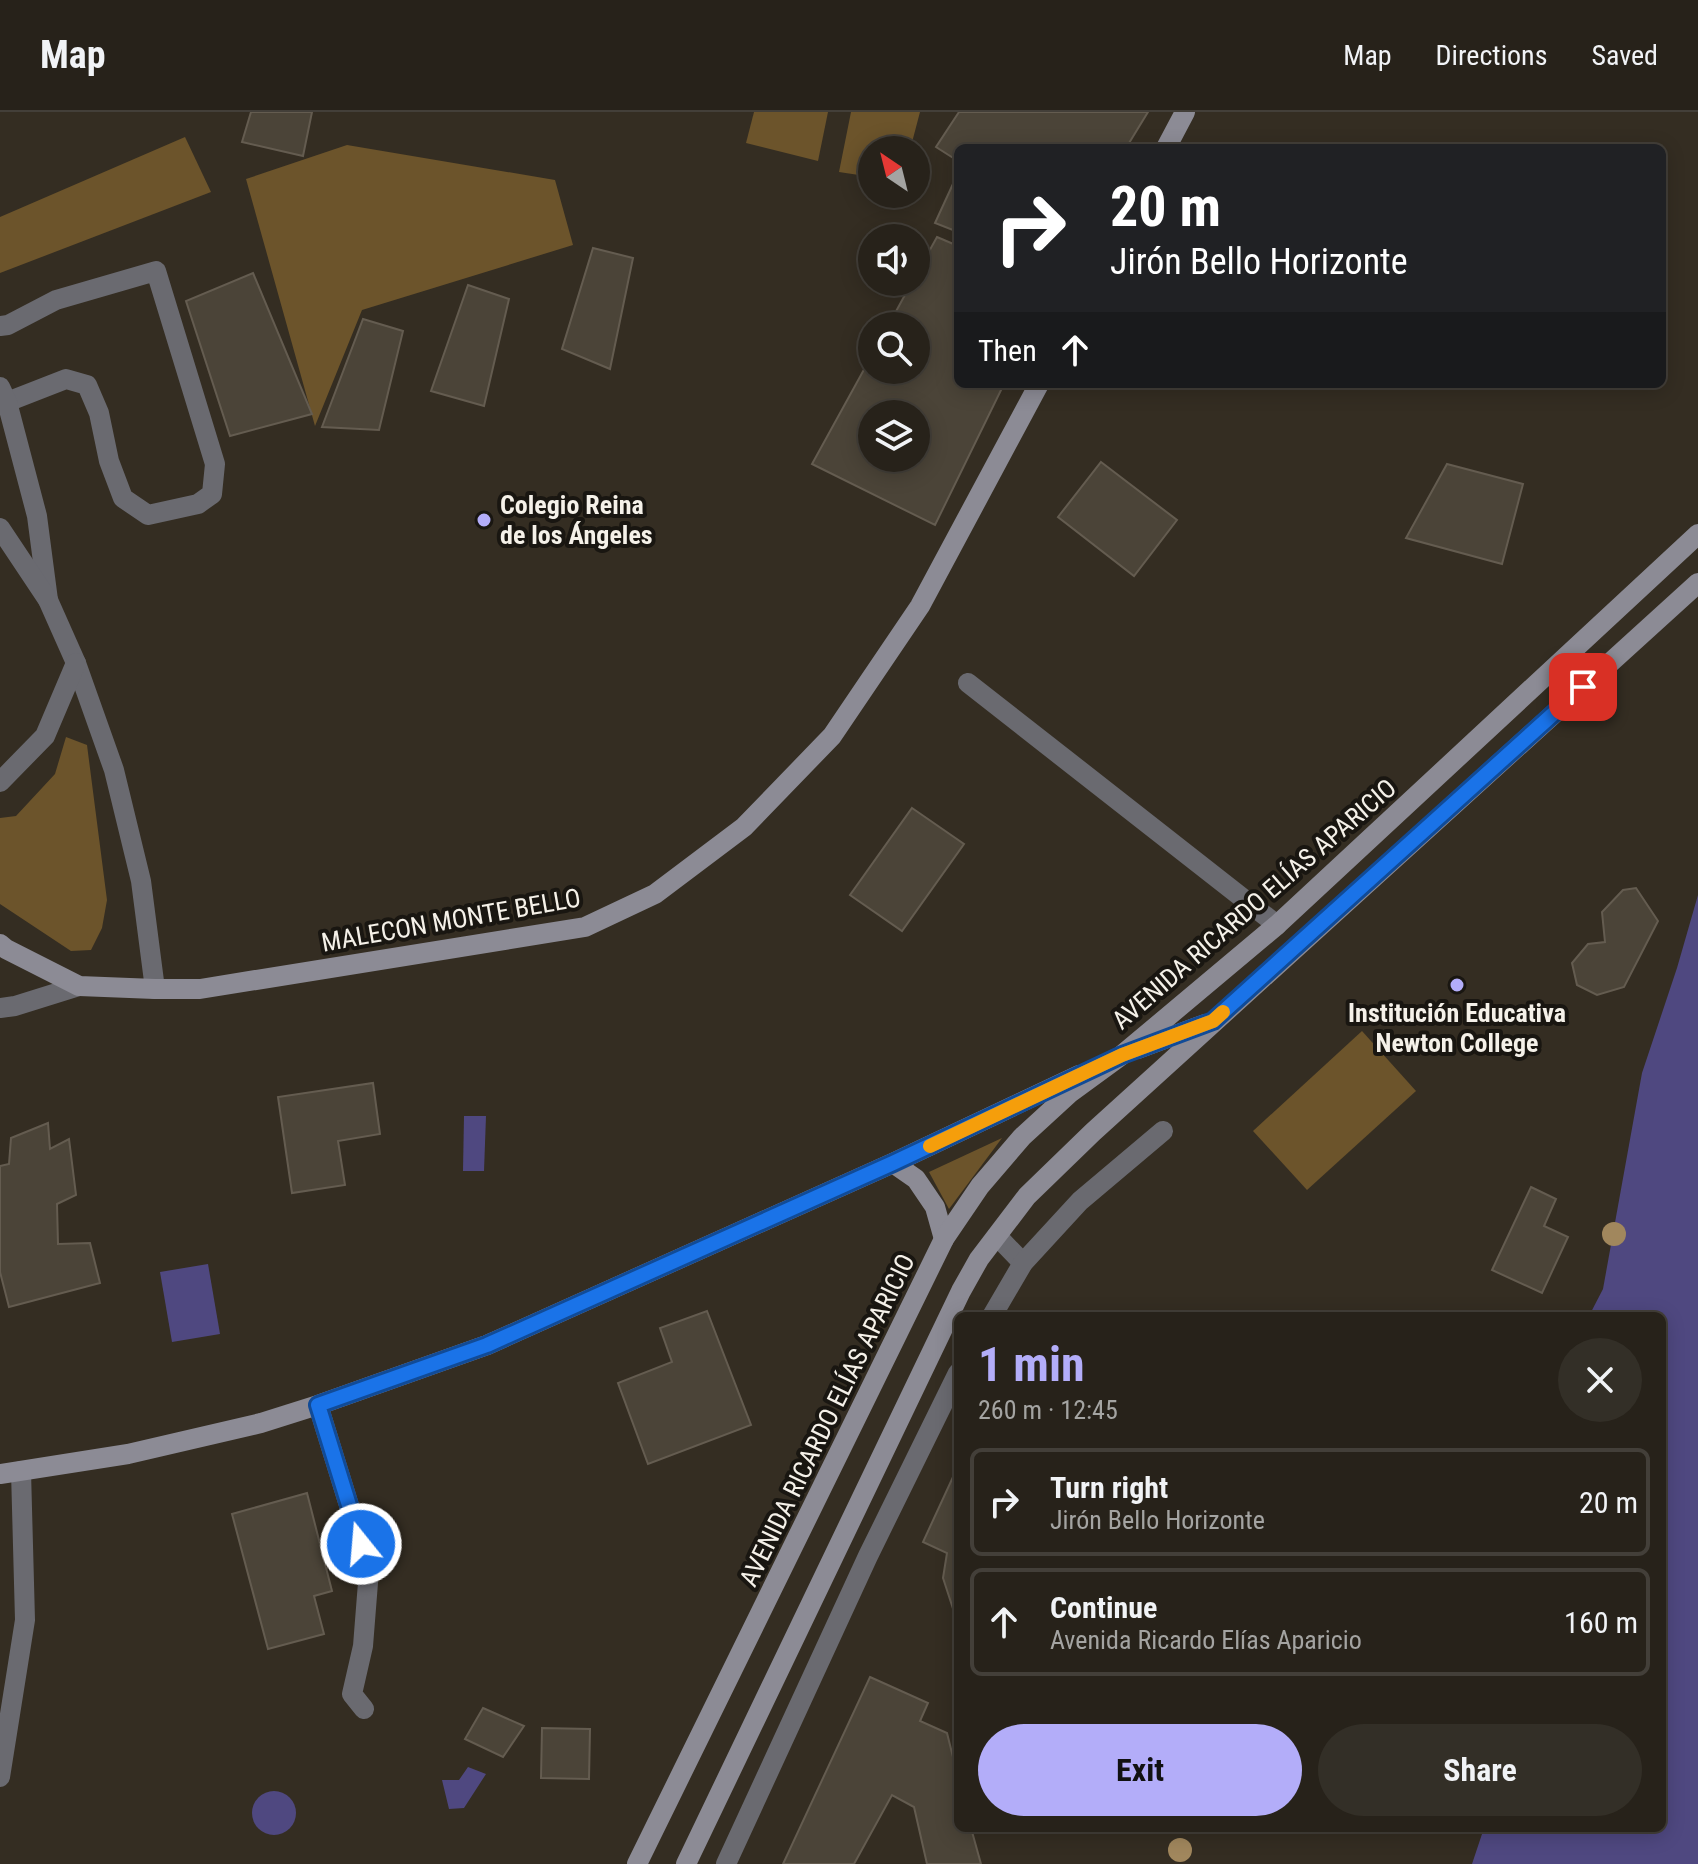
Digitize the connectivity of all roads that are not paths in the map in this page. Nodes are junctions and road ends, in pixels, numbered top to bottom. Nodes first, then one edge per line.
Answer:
1 (1185, 112) edge
2 (1168, 144) edge
3 (0, 326) edge
4 (1037, 388) edge
5 (4, 394) edge
6 (0, 528) edge
7 (1698, 534) edge
8 (1698, 583) edge
9 (48, 600) junction
10 (76, 663) junction
11 (968, 683) dead end
12 (0, 782) edge
13 (1277, 925) junction
14 (0, 944) edge
15 (79, 986) junction
16 (155, 989) junction
17 (0, 1008) edge
18 (1213, 1021) junction
19 (1122, 1055) junction
20 (1163, 1131) dead end
21 (893, 1163) junction
22 (997, 1236) junction
23 (944, 1239) junction
24 (1023, 1263) junction
25 (994, 1312) edge
26 (954, 1381) edge
27 (318, 1405) junction
28 (21, 1471) junction
29 (0, 1474) edge
30 (364, 1709) dead end
31 (0, 1777) edge
32 (637, 1864) edge
33 (686, 1864) edge
34 (726, 1864) edge

1 - 2 street
3 - 5 street
4 - 16 street, MALECON MONTE BELLO
5 - 9 street
6 - 9 street
7 - 13 street, AVENIDA RICARDO ELÍAS APARICIO
8 - 18 street
9 - 10 street
10 - 12 street
10 - 16 street
11 - 13 street
13 - 19 street, AVENIDA RICARDO ELÍAS APARICIO
14 - 15 street, MALECON MONTE BELLO
15 - 16 street, MALECON MONTE BELLO
15 - 17 street
18 - 19 street
18 - 22 street
19 - 21 street
19 - 23 street, AVENIDA RICARDO ELÍAS APARICIO
20 - 24 street
21 - 23 street
21 - 27 street
22 - 24 street
22 - 33 street
23 - 32 street, AVENIDA RICARDO ELÍAS APARICIO
24 - 25 street
26 - 34 street
27 - 28 street
27 - 30 street
28 - 29 street
28 - 31 street

